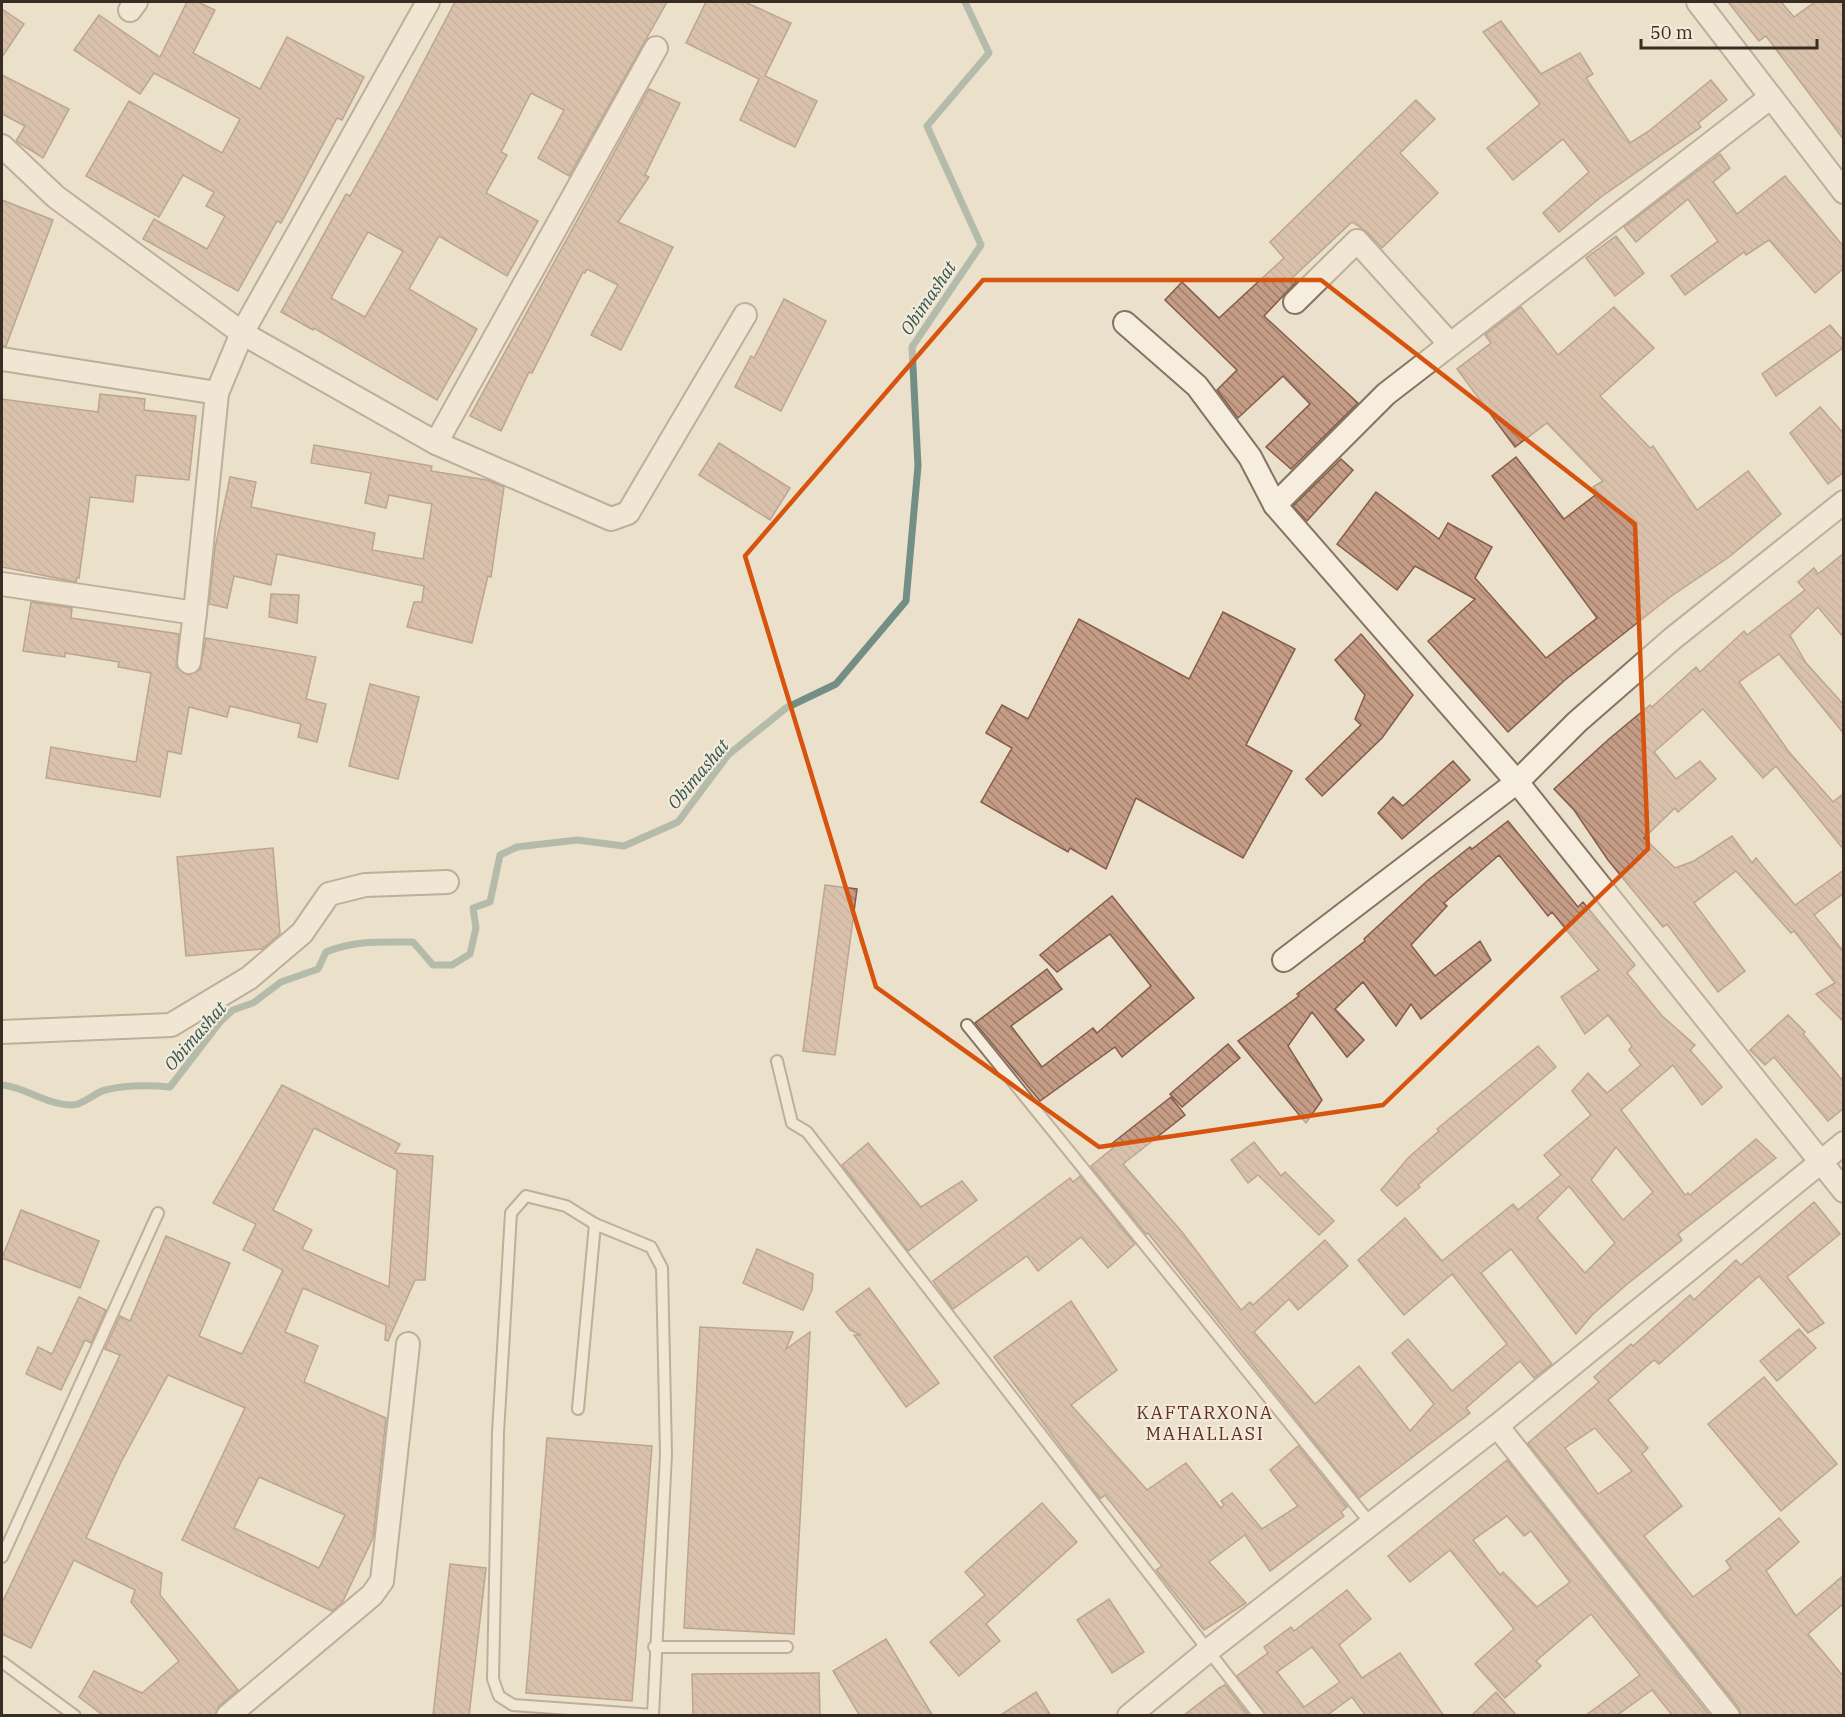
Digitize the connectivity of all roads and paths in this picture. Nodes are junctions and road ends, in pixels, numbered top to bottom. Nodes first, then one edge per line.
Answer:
1 (428, 2) edge
2 (1698, 2) edge
3 (656, 48) dead end
4 (1771, 97) junction
5 (2, 146) edge
6 (1844, 192) edge
7 (1295, 302) dead end
8 (745, 315) dead end
9 (1125, 322) dead end
10 (242, 333) junction
11 (1449, 343) junction
12 (2, 359) edge
13 (217, 393) junction
14 (436, 443) junction
15 (1844, 502) edge
16 (1275, 505) junction
17 (2, 584) edge
18 (195, 613) junction
19 (189, 662) dead end
20 (1517, 782) junction
21 (447, 882) dead end
22 (1284, 960) dead end
23 (968, 1025) dead end
24 (2, 1032) edge
25 (777, 1061) dead end
26 (1844, 1143) edge
27 (1821, 1161) junction
28 (1844, 1191) edge
29 (158, 1213) dead end
30 (595, 1224) junction
31 (408, 1344) dead end
32 (578, 1408) dead end
33 (1497, 1426) junction
34 (1371, 1524) junction
35 (2, 1557) edge
36 (654, 1647) junction
37 (787, 1647) dead end
38 (1209, 1650) junction
39 (2, 1662) edge
40 (652, 1715) edge
41 (75, 1716) edge
42 (228, 1716) edge
43 (1129, 1716) edge
44 (1259, 1716) edge
45 (1728, 1716) edge

1 - 10 street
2 - 4 street
3 - 14 street
4 - 6 street
4 - 11 street
5 - 10 street
7 - 11 street
8 - 14 street
9 - 16 street
10 - 13 street
10 - 14 street
11 - 16 street
12 - 13 street
13 - 18 street
15 - 20 street
16 - 20 street
17 - 18 street
18 - 19 street
20 - 22 street
20 - 27 street
21 - 24 street
23 - 34 lane
25 - 38 lane
26 - 27 street
27 - 28 street
27 - 33 street
29 - 35 lane
30 - 32 lane
30 - 36 lane
30 - 40 lane
31 - 42 street
33 - 34 street
33 - 45 street
34 - 38 street
36 - 37 lane
36 - 40 lane
38 - 43 street
38 - 44 lane
39 - 41 lane

